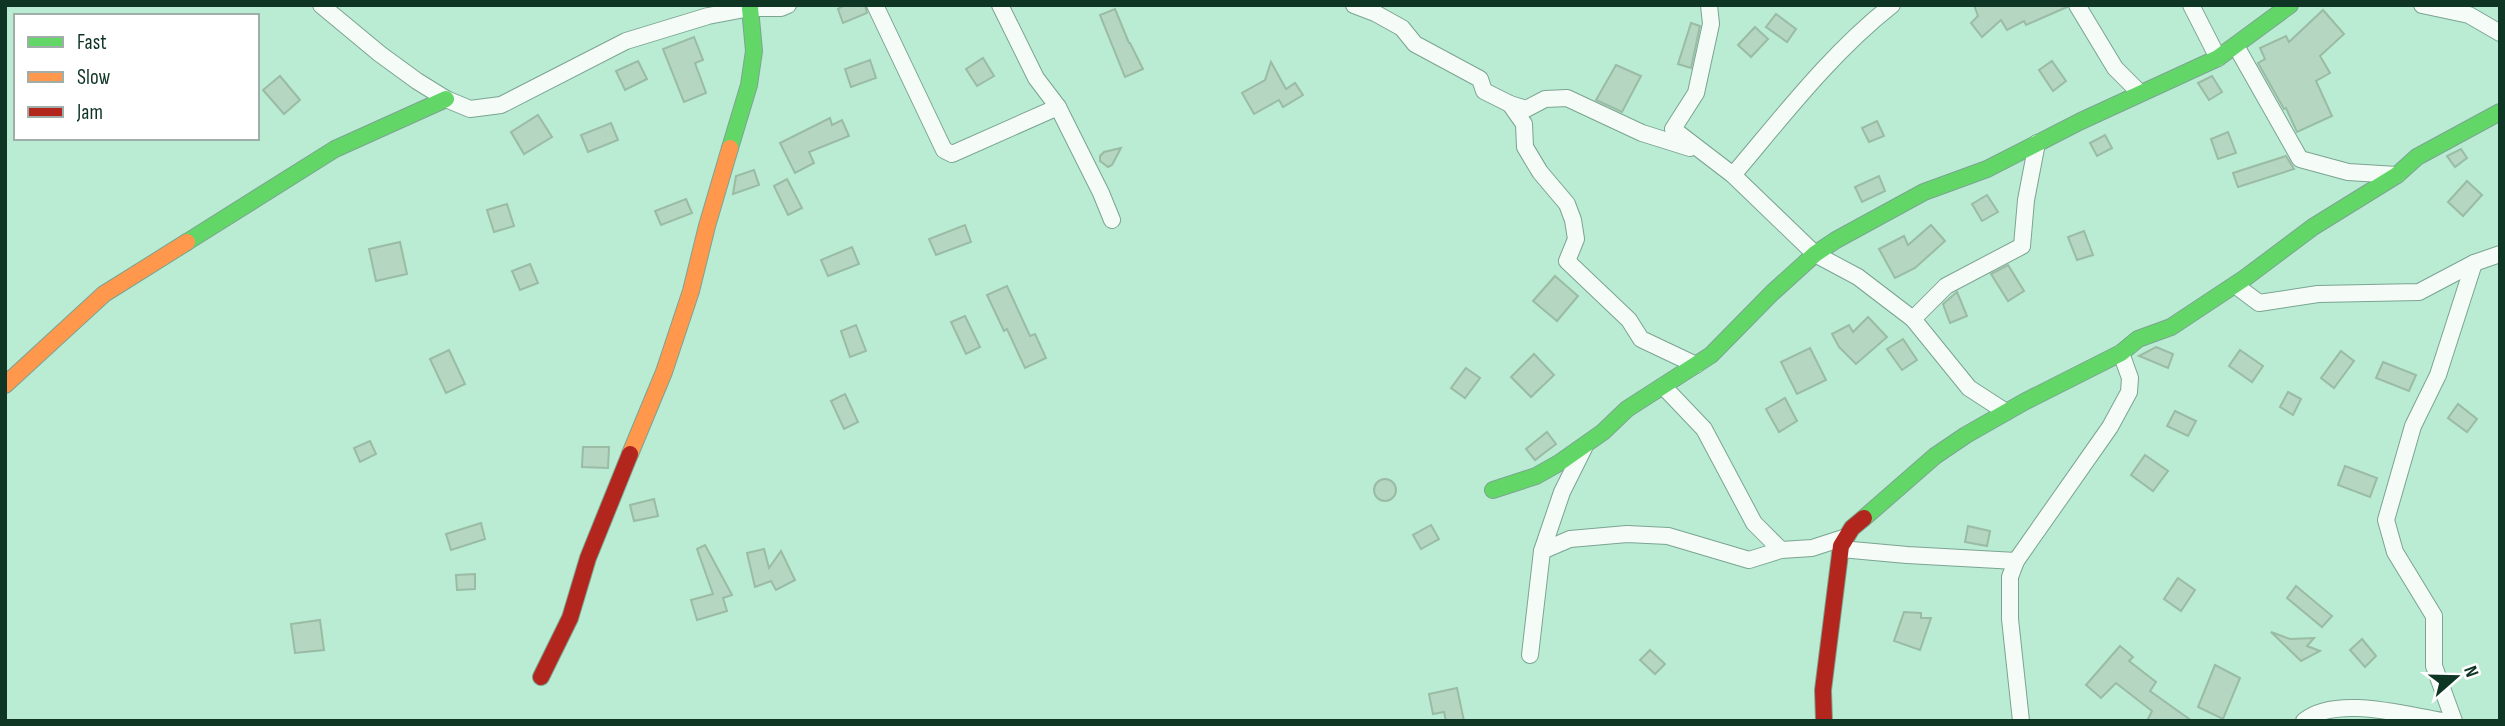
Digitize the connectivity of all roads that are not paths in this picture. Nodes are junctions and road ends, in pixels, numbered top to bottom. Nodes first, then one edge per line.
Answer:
1 (321, 5) edge
2 (788, 5) edge
3 (875, 5) edge
4 (1000, 5) edge
5 (1354, 5) edge
6 (1709, 5) edge
7 (1892, 5) edge
8 (2077, 5) edge
9 (2192, 5) edge
10 (2290, 5) edge
11 (2422, 5) edge
12 (750, 8) junction
13 (2500, 33) edge
14 (2236, 46) junction
15 (2218, 58) junction
16 (2140, 93) junction
17 (446, 99) junction
18 (1510, 104) junction
19 (1058, 107) junction
20 (2500, 112) edge
21 (2038, 143) junction
22 (1703, 152) junction
23 (1733, 175) junction
24 (2397, 175) junction
25 (1112, 219) dead end
26 (1815, 254) junction
27 (2500, 254) edge
28 (2474, 263) junction
29 (2235, 285) junction
30 (1913, 319) junction
31 (2120, 353) junction
32 (1696, 365) junction
33 (5, 385) edge
34 (1662, 386) junction
35 (2006, 412) junction
36 (1587, 443) junction
37 (1493, 491) dead end
38 (1843, 543) junction
39 (1781, 550) junction
40 (1542, 551) junction
41 (2016, 561) junction
42 (1530, 656) dead end
43 (541, 677) dead end
44 (1824, 721) edge
45 (2021, 721) edge
46 (2304, 721) edge
47 (2442, 721) edge
48 (2454, 721) edge

1 - 17 street
2 - 12 street
3 - 19 street
4 - 19 street
5 - 18 street
6 - 22 street
7 - 23 street
8 - 16 street
9 - 15 street
10 - 14 street
11 - 13 street
12 - 17 street
12 - 43 street
14 - 15 street
14 - 24 street
15 - 16 street
16 - 21 street
17 - 33 street
18 - 22 street
18 - 32 street
19 - 25 street
20 - 24 street
21 - 26 street
21 - 30 street
22 - 23 street
23 - 26 street
24 - 29 street
26 - 30 street
26 - 32 street
27 - 28 street
28 - 29 street
28 - 48 street
29 - 31 street
30 - 35 street
31 - 35 street
31 - 41 street
32 - 34 street
34 - 36 street
34 - 39 street
35 - 38 street
36 - 37 street
36 - 40 street
38 - 39 street
38 - 41 street
38 - 44 street
39 - 40 street
40 - 42 street
41 - 45 street
46 - 47 street

